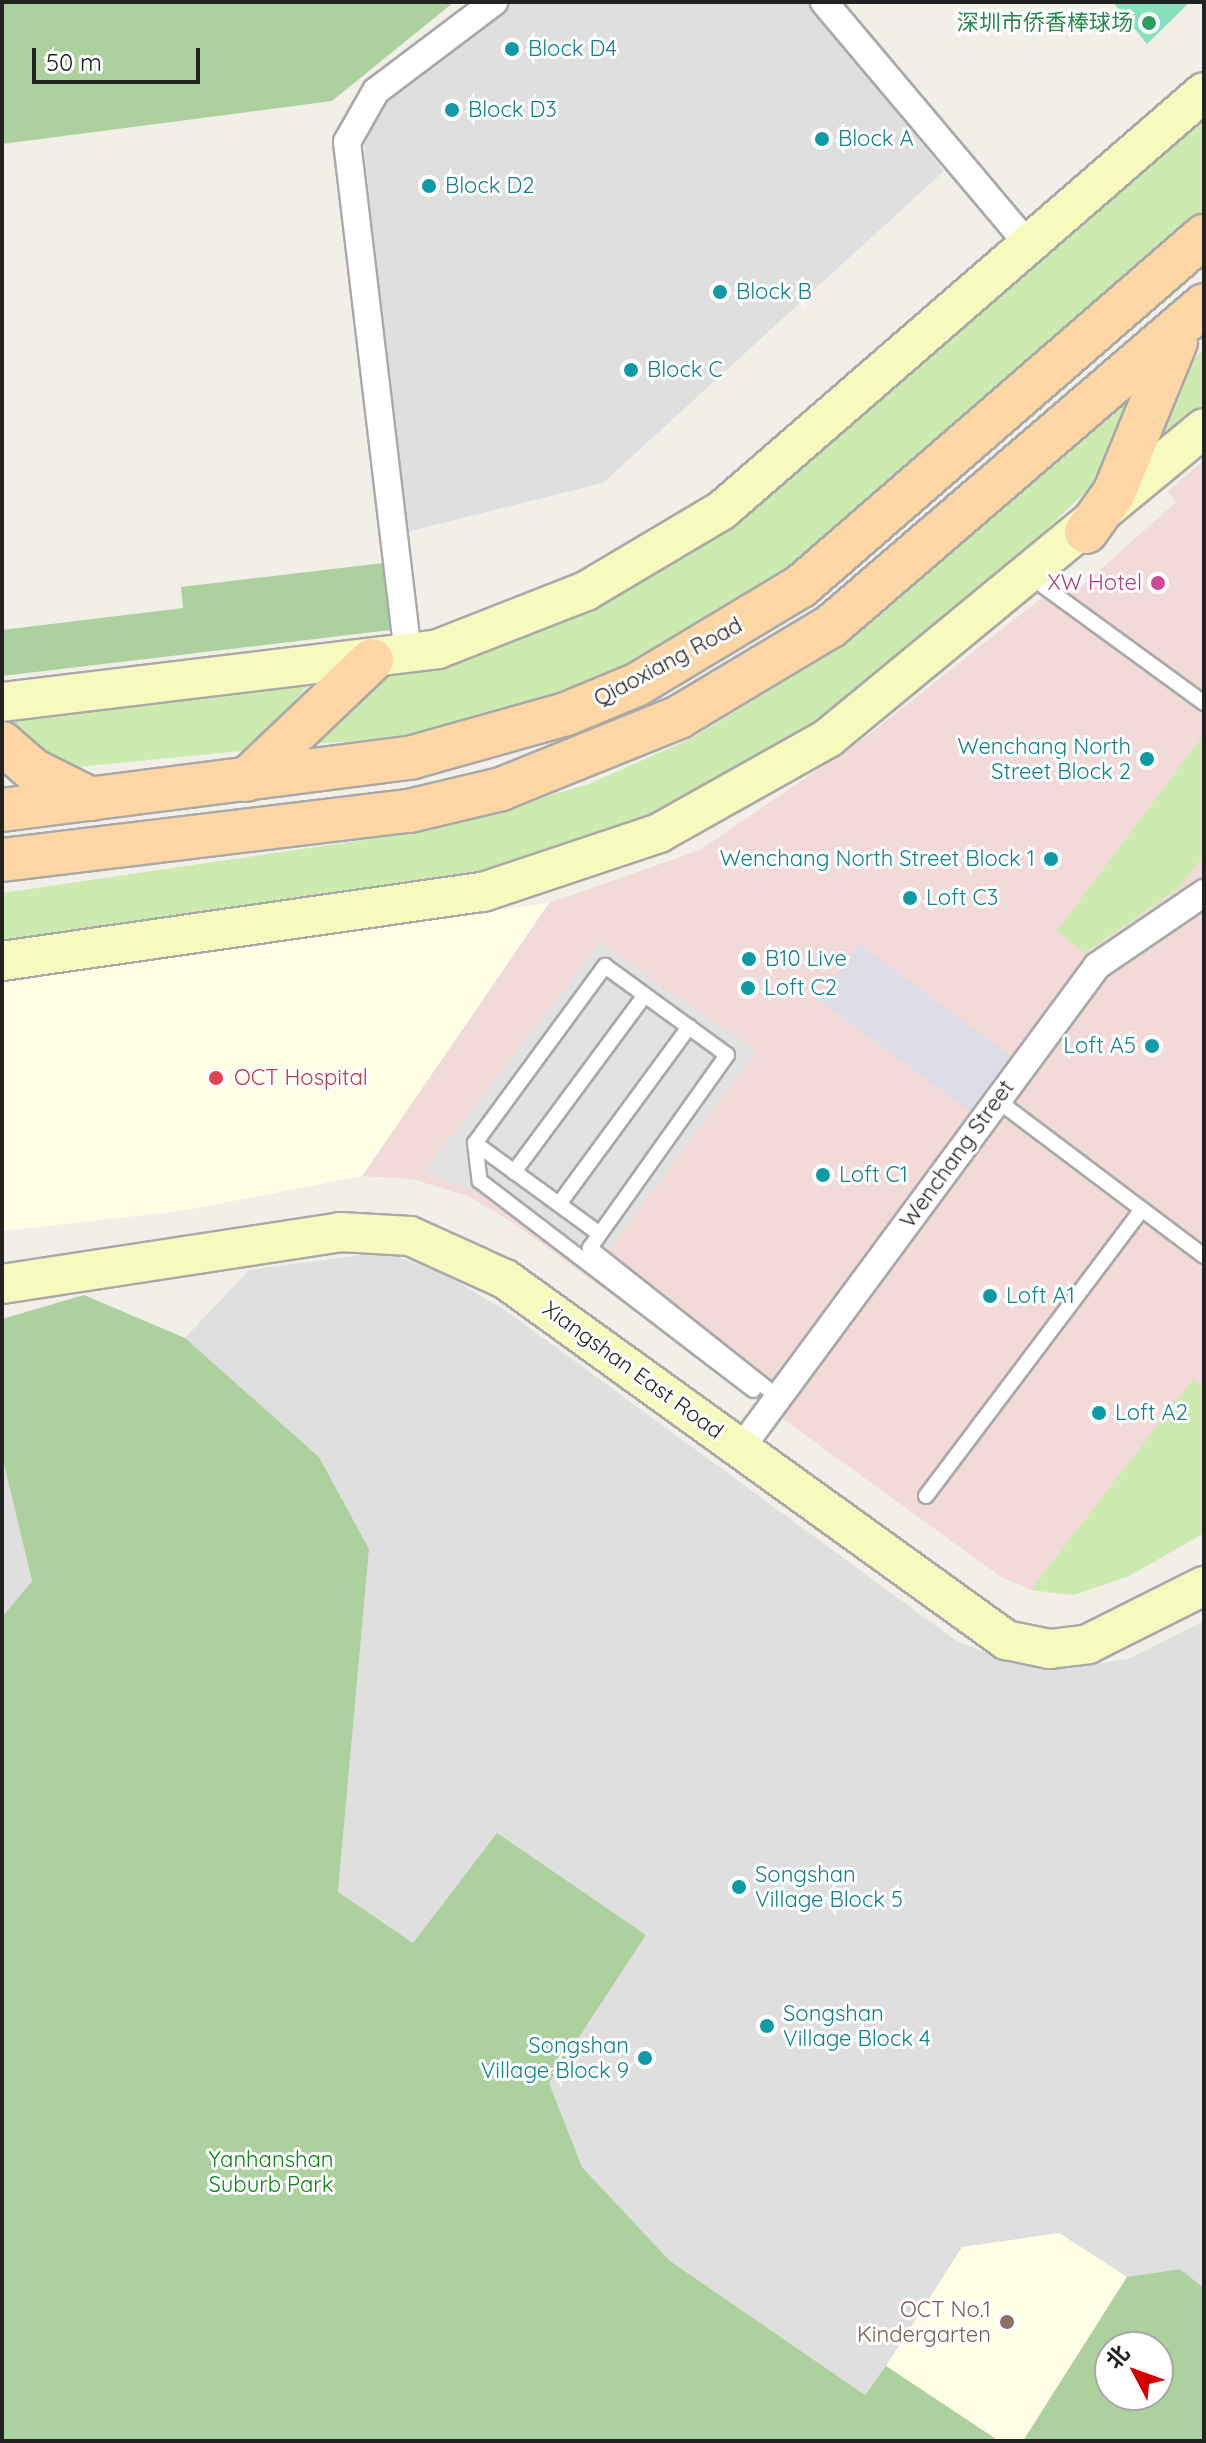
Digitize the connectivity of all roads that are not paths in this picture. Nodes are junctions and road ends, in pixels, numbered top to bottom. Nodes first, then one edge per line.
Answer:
1 (494, 2) edge
2 (824, 2) edge
3 (1204, 92) edge
4 (1204, 236) edge
5 (1031, 248) junction
6 (1196, 312) edge
7 (1204, 428) edge
8 (1086, 532) junction
9 (1031, 577) junction
10 (390, 657) junction
11 (2, 702) edge
12 (1204, 703) edge
13 (2, 743) edge
14 (246, 780) junction
15 (95, 799) junction
16 (2, 810) edge
17 (105, 847) junction
18 (2, 860) edge
19 (1204, 893) edge
20 (2, 961) edge
21 (645, 995) junction
22 (689, 1027) junction
23 (997, 1100) junction
24 (475, 1143) junction
25 (514, 1172) junction
26 (559, 1204) junction
27 (1142, 1209) junction
28 (597, 1232) junction
29 (1204, 1256) edge
30 (2, 1284) edge
31 (776, 1401) junction
32 (741, 1448) junction
33 (926, 1496) dead end
34 (1204, 1586) edge

1 - 10 street
2 - 5 street
3 - 5 main road
4 - 14 main road, Qiaoxiang Road
5 - 10 main road
6 - 8 main road
6 - 17 main road
7 - 8 main road
8 - 9 main road
9 - 12 lane
9 - 20 main road
10 - 11 main road
10 - 14 main road
13 - 15 main road
14 - 15 main road, Qiaoxiang Road
15 - 16 main road, Qiaoxiang Road
15 - 17 main road
17 - 18 main road
19 - 23 street, Wenchang Street
21 - 22 lane
21 - 24 lane
21 - 25 lane
22 - 26 lane
22 - 28 lane
23 - 27 lane
23 - 31 street, Wenchang Street
24 - 25 lane
24 - 31 lane
25 - 26 lane
26 - 28 lane
27 - 29 lane
27 - 33 lane
28 - 31 lane
30 - 32 main road, Xiangshan East Road
31 - 32 street, Wenchang Street
32 - 34 main road, Xiangshan East Road

